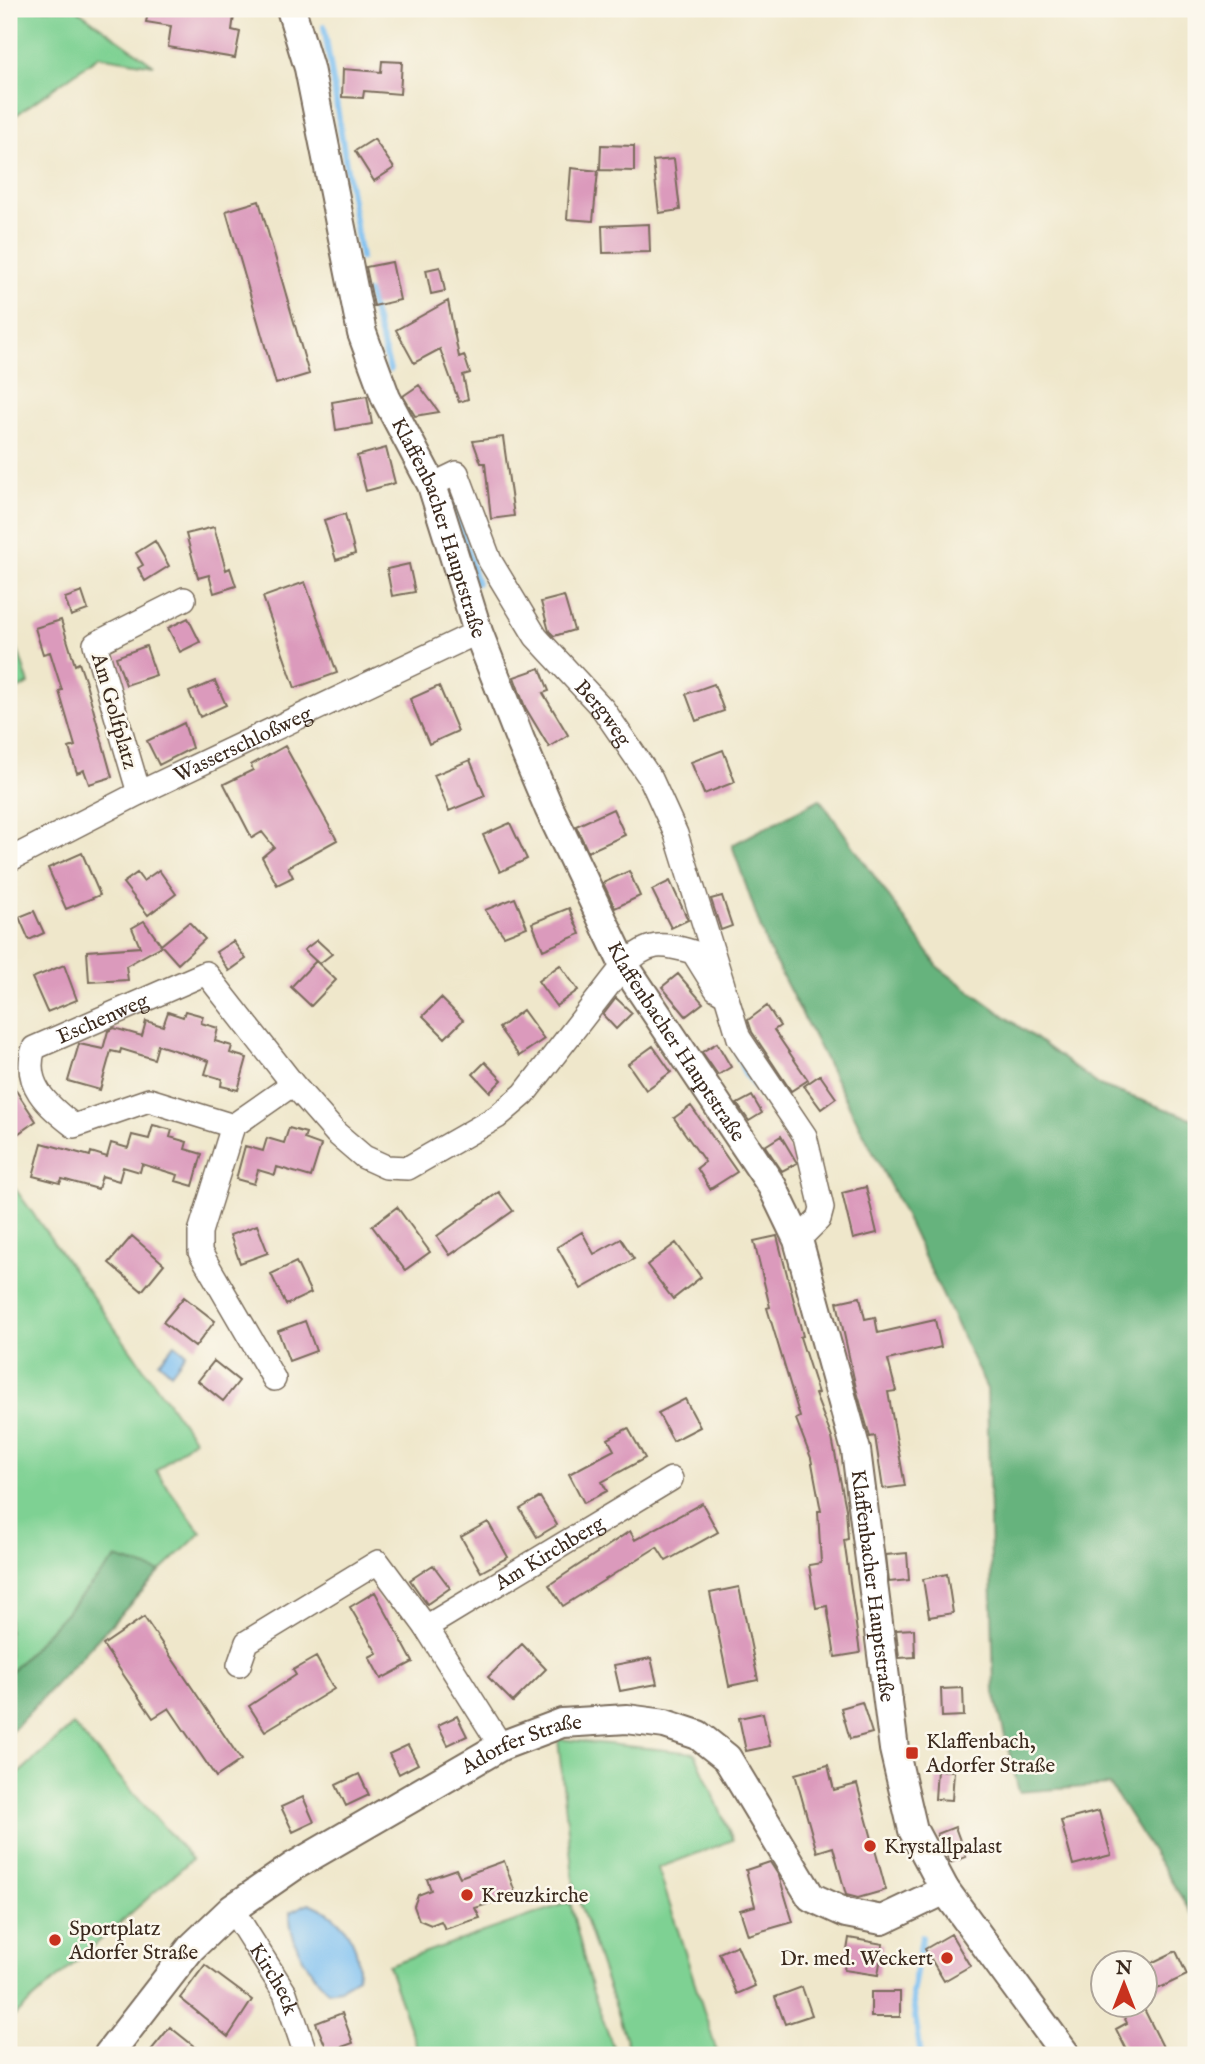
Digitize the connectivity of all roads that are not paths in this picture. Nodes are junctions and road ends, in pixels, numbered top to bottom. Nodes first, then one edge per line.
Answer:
1 (291, 9) edge
2 (432, 485) junction
3 (184, 599) dead end
4 (478, 632) junction
5 (139, 793) junction
6 (9, 860) edge
7 (631, 958) junction
8 (726, 995) junction
9 (293, 1084) junction
10 (233, 1126) junction
11 (798, 1240) junction
12 (274, 1379) dead end
13 (671, 1479) dead end
14 (426, 1627) junction
15 (239, 1665) dead end
16 (501, 1746) junction
17 (945, 1890) junction
18 (232, 1909) junction
19 (108, 2055) edge
20 (306, 2055) edge
21 (1066, 2055) edge

1 - 2 street, Klaffenbacher Hauptstraße
2 - 4 street, Klaffenbacher Hauptstraße
2 - 8 street, Bergweg
3 - 5 street, Am Golfplatz
4 - 5 street, Wasserschloßweg
4 - 7 street, Klaffenbacher Hauptstraße
5 - 6 street, Wasserschloßweg
7 - 8 street, Bergweg
7 - 9 street, Eschenweg
7 - 11 street, Klaffenbacher Hauptstraße
8 - 11 street, Bergweg
9 - 10 street
9 - 10 street, Eschenweg
10 - 12 street
11 - 17 street, Klaffenbacher Hauptstraße
13 - 14 street, Am Kirchberg
14 - 15 street
14 - 16 street
16 - 17 street, Adorfer Straße
16 - 18 street, Adorfer Straße
17 - 21 street, Klaffenbacher Hauptstraße
18 - 19 street, Adorfer Straße
18 - 20 street, Kircheck

